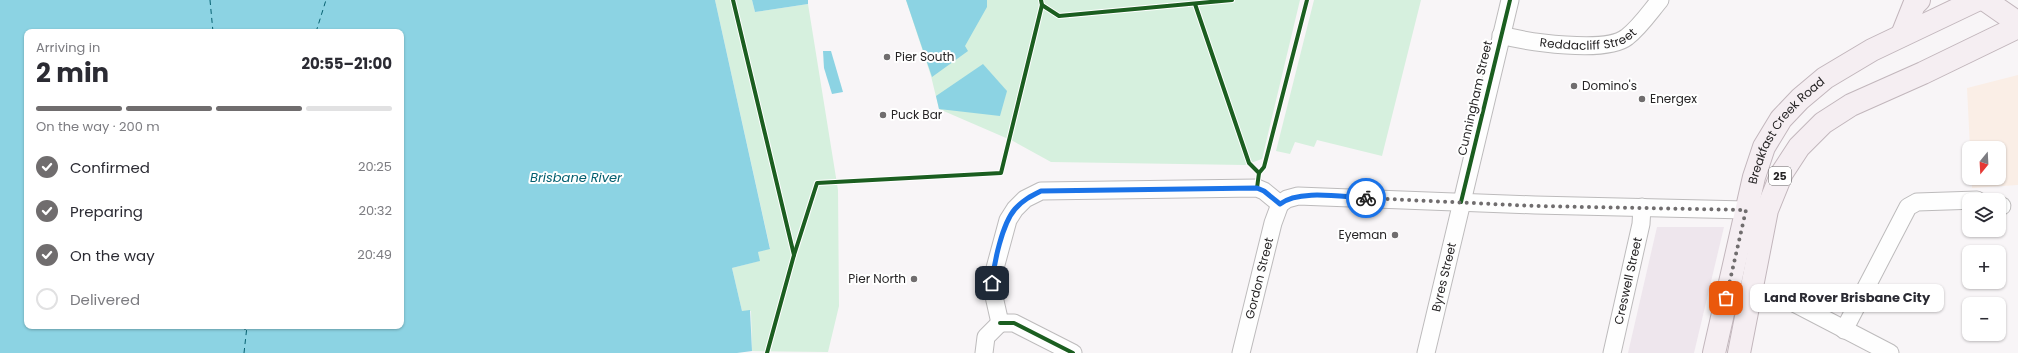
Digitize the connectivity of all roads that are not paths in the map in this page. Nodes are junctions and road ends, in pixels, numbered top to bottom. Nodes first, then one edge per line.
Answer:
1 (1510, 0) edge
2 (1660, 0) edge
3 (1919, 0) edge
4 (1977, 0) edge
5 (1985, 0) edge
6 (2018, 23) edge
7 (2018, 27) edge
8 (1501, 35) junction
9 (1902, 35) junction
10 (1962, 200) edge
11 (1461, 202) junction
12 (1280, 204) junction
13 (1642, 207) junction
14 (1746, 210) junction
15 (1792, 302) dead end
16 (1000, 323) junction
17 (1844, 330) junction
18 (984, 353) edge
19 (1073, 353) edge
20 (1241, 353) edge
21 (1426, 353) edge
22 (1612, 353) edge
23 (1714, 353) edge
24 (1739, 353) edge
25 (1890, 353) edge

1 - 8 street, Cunningham Street
2 - 8 street, Reddacliff Street
3 - 9 main road
4 - 9 main road, Breakfast Creek Road / 25
5 - 6 main road
7 - 24 main road, Breakfast Creek Road / 25
8 - 11 street, Cunningham Street
9 - 14 main road, Breakfast Creek Road / 25
10 - 17 street
11 - 12 street
11 - 13 street
11 - 21 street, Byres Street
12 - 16 street
12 - 20 street, Gordon Street
13 - 14 street
13 - 22 street, Creswell Street
14 - 23 main road, Breakfast Creek Road / 25
15 - 17 street
16 - 18 street
16 - 19 street
17 - 25 street

